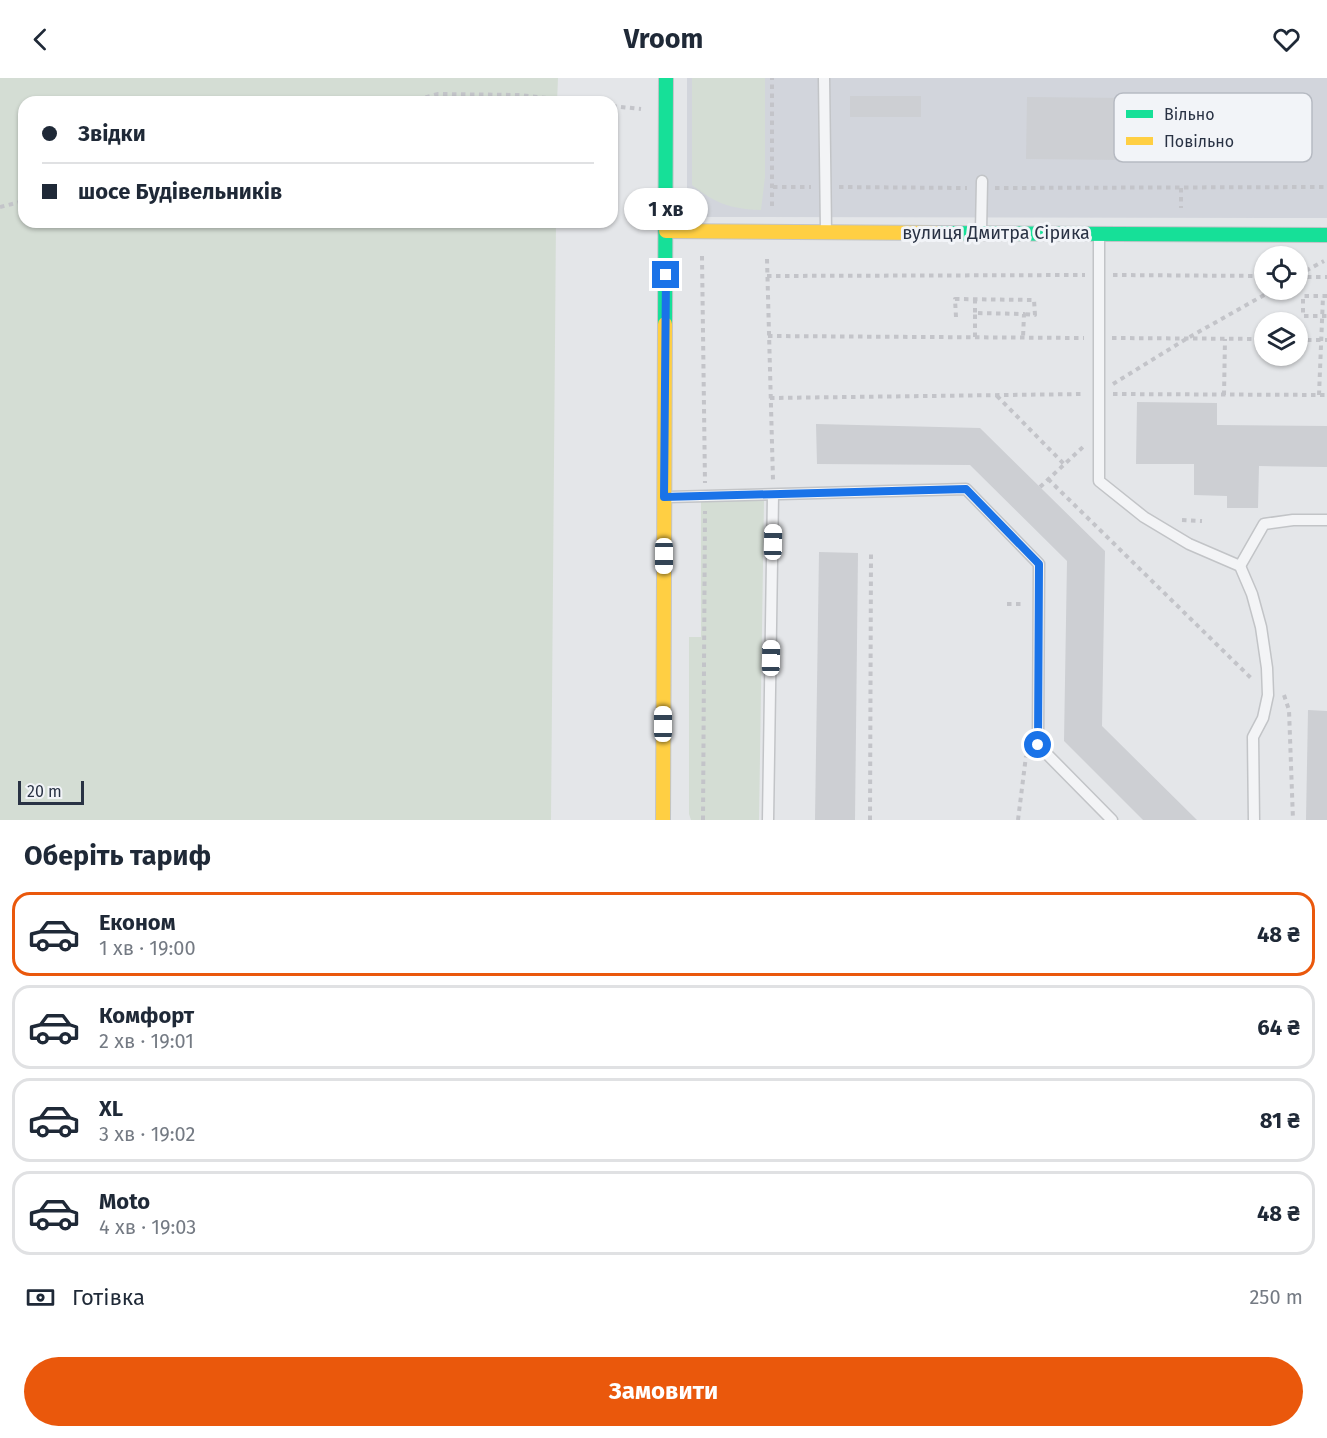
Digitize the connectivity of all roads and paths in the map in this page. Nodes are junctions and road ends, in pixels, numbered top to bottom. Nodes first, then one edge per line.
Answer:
1 (666, 78) edge
2 (772, 78) edge
3 (824, 78) edge
4 (430, 96) edge
5 (529, 96) edge
6 (982, 185) junction
7 (773, 187) junction
8 (826, 187) junction
9 (1327, 187) edge
10 (18, 202) edge
11 (772, 206) dead end
12 (0, 207) edge
13 (666, 231) junction
14 (702, 231) junction
15 (826, 232) junction
16 (981, 233) junction
17 (1099, 234) junction
18 (1327, 235) edge
19 (767, 259) dead end
20 (1327, 260) edge
21 (1308, 270) edge
22 (1106, 275) junction
23 (767, 276) junction
24 (1254, 276) edge
25 (1308, 276) edge
26 (1327, 277) edge
27 (1112, 286) dead end
28 (1325, 296) edge
29 (975, 299) junction
30 (1255, 300) edge
31 (975, 313) junction
32 (1024, 314) junction
33 (956, 316) dead end
34 (1324, 316) edge
35 (1111, 328) dead end
36 (768, 336) junction
37 (975, 337) junction
38 (1023, 338) junction
39 (1098, 338) junction
40 (1111, 338) junction
41 (1186, 339) junction
42 (1225, 339) junction
43 (1254, 339) edge
44 (1308, 340) edge
45 (1320, 340) junction
46 (1327, 340) edge
47 (1110, 374) dead end
48 (1110, 386) junction
49 (997, 395) junction
50 (1224, 395) junction
51 (1319, 395) junction
52 (1327, 395) edge
53 (770, 398) junction
54 (1087, 404) dead end
55 (1086, 443) dead end
56 (1064, 464) junction
57 (1048, 479) junction
58 (1040, 487) dead end
59 (773, 495) junction
60 (705, 496) junction
61 (664, 497) junction
62 (1170, 518) dead end
63 (1327, 520) edge
64 (1202, 521) dead end
65 (872, 552) dead end
66 (1240, 566) junction
67 (1268, 695) junction
68 (1026, 756) dead end
69 (1017, 819) edge
70 (663, 820) edge
71 (703, 820) edge
72 (768, 820) edge
73 (870, 820) edge
74 (1112, 820) edge
75 (1254, 820) edge

1 - 13 main road
2 - 7 path
3 - 8 lane
4 - 5 path
6 - 8 path
6 - 9 path
6 - 16 lane
7 - 8 path
7 - 11 path
8 - 15 lane
10 - 12 path
13 - 14 main road, вулиця Дмитра Сірика
13 - 61 main road
14 - 15 main road, вулиця Дмитра Сірика
14 - 60 path
15 - 16 main road, вулиця Дмитра Сірика
16 - 17 main road, вулиця Дмитра Сірика
17 - 18 main road, вулиця Дмитра Сірика
17 - 22 lane
19 - 23 path
20 - 21 path
22 - 23 path
22 - 24 path
22 - 27 path
22 - 39 lane
23 - 36 path
25 - 26 path
28 - 34 path
28 - 34 path
29 - 31 path
29 - 32 path
29 - 33 path
30 - 41 path
31 - 32 path
31 - 37 path
32 - 38 path
34 - 45 path
35 - 40 path
36 - 37 path
36 - 53 path
37 - 38 path
38 - 39 path
39 - 40 path
39 - 66 lane
40 - 41 path
41 - 42 path
41 - 48 path
42 - 43 path
42 - 50 path
44 - 45 path
45 - 46 path
45 - 51 path
47 - 48 path
48 - 50 path
49 - 53 path
49 - 54 path
49 - 56 path
50 - 51 path
51 - 52 path
53 - 59 path
55 - 56 path
56 - 57 path
57 - 58 path
57 - 67 path
59 - 60 lane
59 - 72 lane
59 - 74 lane
60 - 61 lane
60 - 71 path
61 - 70 main road
62 - 64 path
63 - 66 lane
65 - 73 path
66 - 67 lane
67 - 75 lane
68 - 69 path

